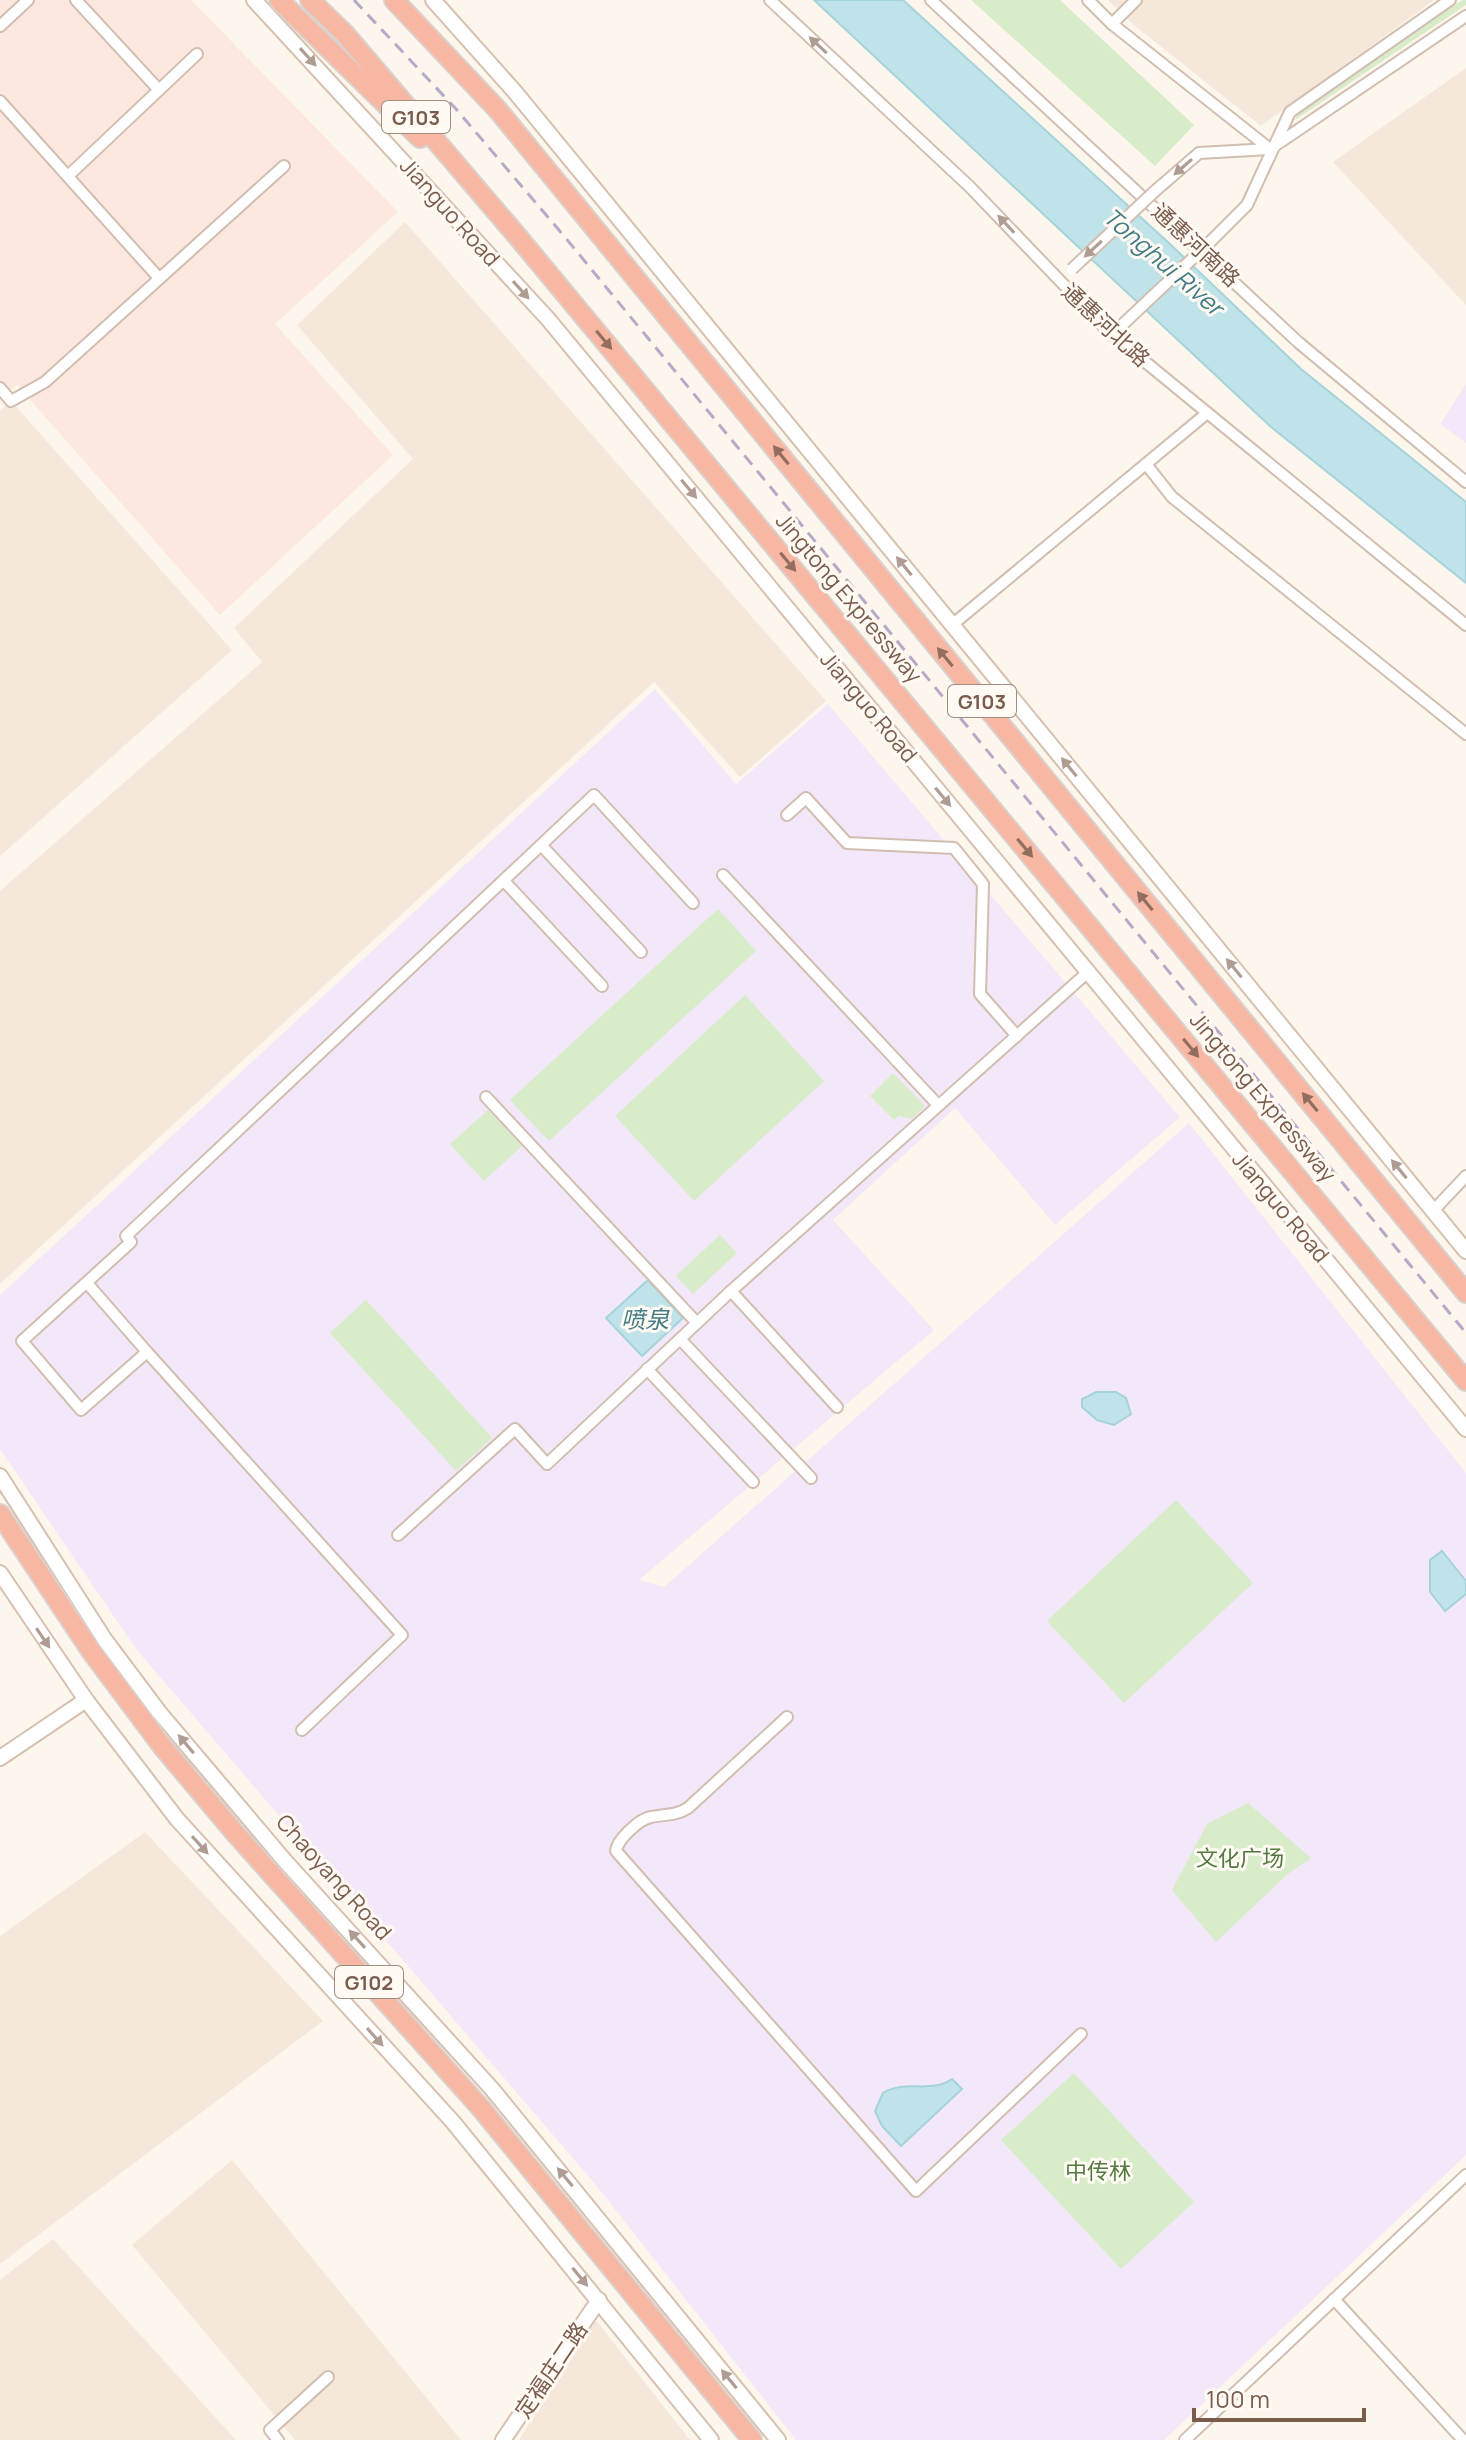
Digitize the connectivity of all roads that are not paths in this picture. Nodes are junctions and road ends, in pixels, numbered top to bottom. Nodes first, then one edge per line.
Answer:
1 (28, 0) edge
2 (76, 0) edge
3 (254, 0) edge
4 (279, 0) edge
5 (310, 0) edge
6 (394, 0) edge
7 (411, 0) edge
8 (433, 0) edge
9 (770, 0) edge
10 (931, 0) edge
11 (1088, 0) edge
12 (1136, 0) edge
13 (1450, 0) edge
14 (1466, 16) edge
15 (1112, 24) junction
16 (0, 26) edge
17 (197, 54) dead end
18 (159, 90) junction
19 (0, 101) edge
20 (497, 109) junction
21 (1270, 149) junction
22 (284, 166) dead end
23 (68, 176) junction
24 (518, 237) junction
25 (159, 278) junction
26 (1059, 281) junction
27 (1110, 333) junction
28 (0, 388) edge
29 (1206, 414) junction
30 (1146, 464) junction
31 (1466, 482) edge
32 (952, 625) junction
33 (1466, 625) edge
34 (1466, 734) edge
35 (787, 815) dead end
36 (542, 846) junction
37 (723, 875) dead end
38 (505, 882) junction
39 (693, 903) dead end
40 (641, 952) dead end
41 (1088, 972) junction
42 (602, 986) dead end
43 (1017, 1036) junction
44 (486, 1097) dead end
45 (938, 1105) junction
46 (1466, 1176) edge
47 (1433, 1211) junction
48 (1466, 1251) edge
49 (87, 1283) junction
50 (731, 1291) junction
51 (1466, 1293) edge
52 (697, 1323) junction
53 (680, 1339) junction
54 (147, 1352) junction
55 (647, 1369) junction
56 (1466, 1381) edge
57 (837, 1407) dead end
58 (1466, 1429) edge
59 (0, 1476) edge
60 (811, 1478) dead end
61 (753, 1482) dead end
62 (0, 1514) edge
63 (0, 1535) edge
64 (398, 1535) dead end
65 (0, 1573) edge
66 (86, 1700) junction
67 (787, 1717) dead end
68 (302, 1730) dead end
69 (0, 1758) edge
70 (1081, 2034) dead end
71 (1466, 2175) edge
72 (1334, 2299) junction
73 (599, 2300) junction
74 (328, 2377) dead end
75 (278, 2440) edge
76 (503, 2440) edge
77 (711, 2440) edge
78 (737, 2440) edge
79 (752, 2440) edge
80 (778, 2440) edge
81 (1185, 2440) edge
82 (1463, 2440) edge

1 - 16 street
2 - 18 street
3 -> 41 main road, Jianguo Road
4 - 24 highway
5 - 24 highway, Jingtong Expressway / G103
6 - 20 highway, Jingtong Expressway / G103
7 - 20 highway
32 -> 8 main road
26 -> 9 street, 通惠河北路
10 - 31 street, 通惠河南路
11 - 15 street
12 - 15 street
13 - 21 street
14 - 21 street
15 - 21 street
17 - 18 street
18 - 23 street
19 - 23 street
51 -> 20 highway, Jingtong Expressway / G103
21 -> 26 street, bridge
21 - 27 street, bridge
22 - 25 street
23 - 25 street
24 -> 56 highway, Jingtong Expressway / G103
25 - 28 street
26 - 27 street, 通惠河北路
27 - 29 street, 通惠河北路
29 - 30 street
29 - 33 street, 通惠河北路
30 - 32 street
30 - 34 street
47 -> 32 main road
35 - 43 street
36 - 38 street
36 - 39 street
36 - 40 street
37 - 45 street
38 - 42 street
38 - 49 street
41 - 43 street
41 - 58 main road, Jianguo Road
43 - 45 street
44 - 52 street
45 - 50 street
46 - 47 street
47 - 48 main road
49 - 54 street
49 - 54 street
50 - 52 street
50 - 57 street
52 - 53 street
53 - 55 street
53 - 60 street
54 - 68 street
55 - 61 street
55 - 64 street
80 -> 59 main road, Chaoyang Road
62 - 79 highway, Chaoyang Road / G102
63 - 78 highway, G102
65 -> 66 main road
66 - 69 main road
66 -> 73 main road
67 - 70 street
71 - 72 street
72 - 81 street
72 - 82 street
73 - 76 main road, 定福庄二路
73 - 77 main road
74 - 75 street

